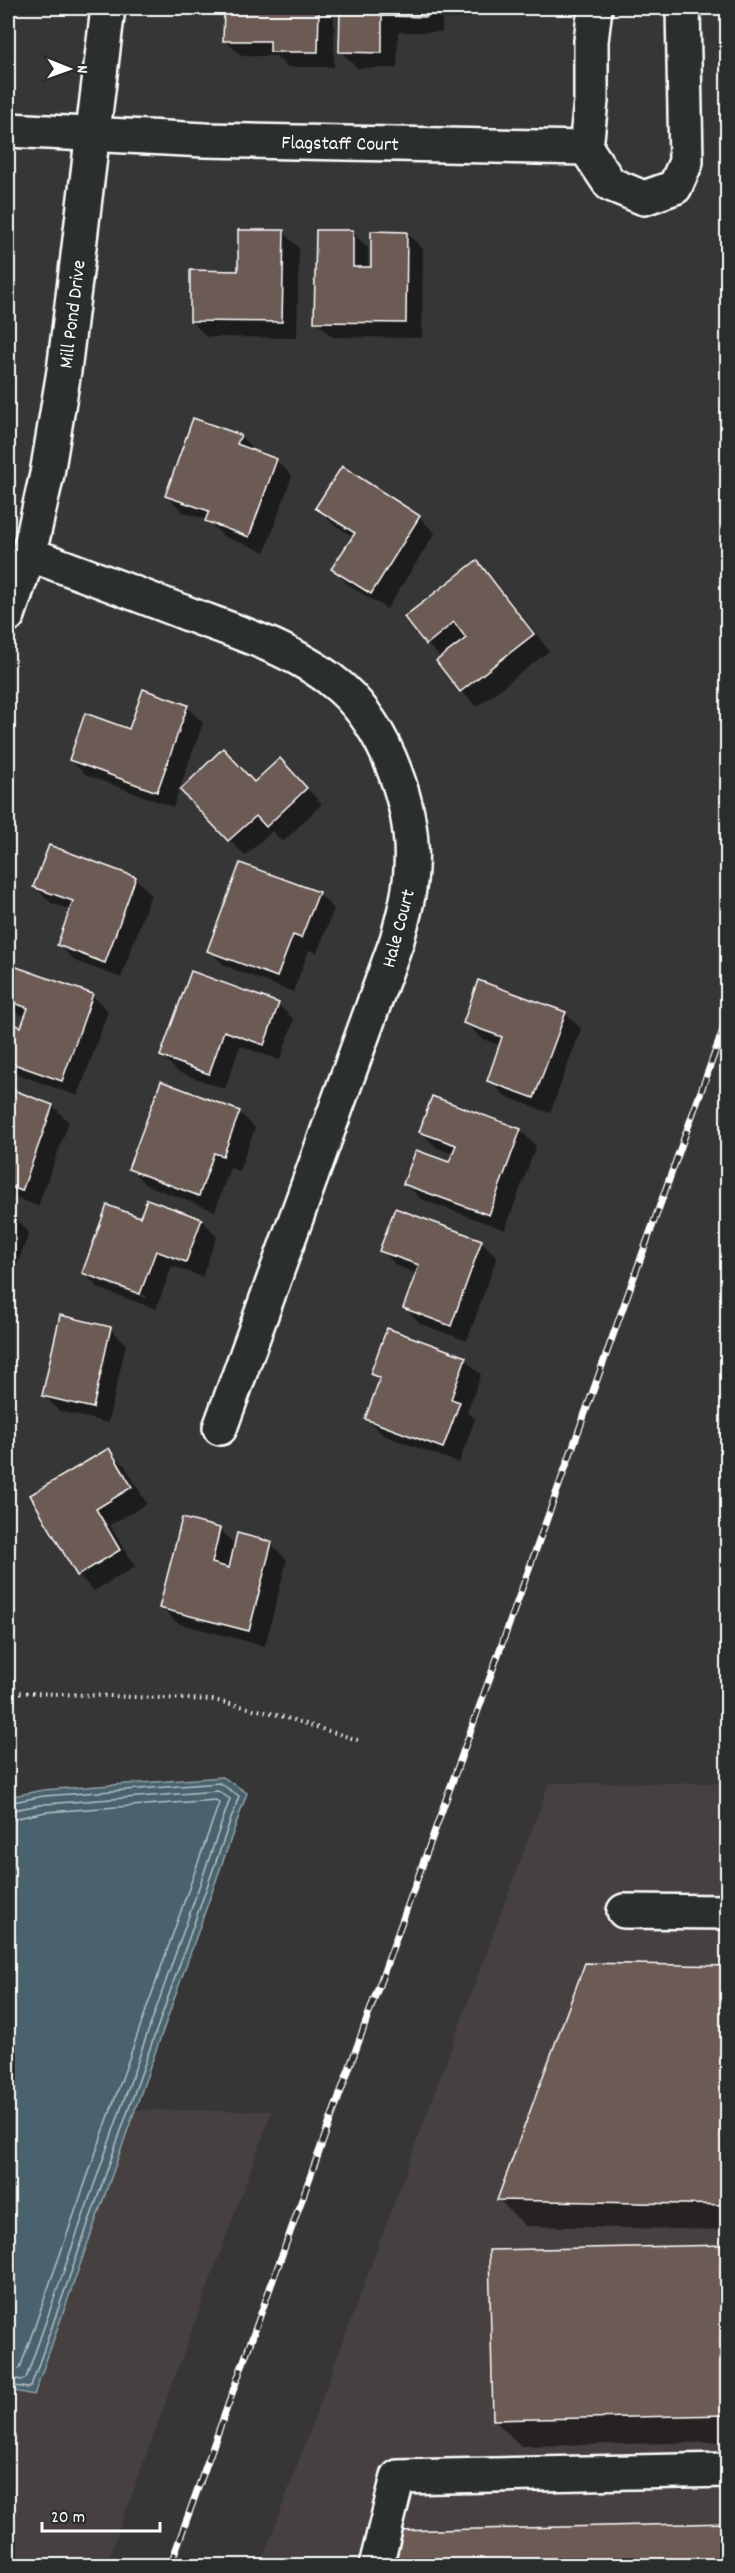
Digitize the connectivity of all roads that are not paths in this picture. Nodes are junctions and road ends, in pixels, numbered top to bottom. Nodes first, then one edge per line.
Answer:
1 (108, 8) edge
2 (595, 8) edge
3 (683, 8) edge
4 (8, 130) edge
5 (93, 135) junction
6 (586, 148) junction
7 (29, 554) junction
8 (8, 615) edge
9 (220, 1428) dead end
10 (624, 1911) dead end
11 (728, 1912) edge
12 (728, 2470) edge
13 (376, 2565) edge

1 - 5 street, Mill Pond Drive
2 - 6 street
3 - 6 street
4 - 5 street, Flagstaff Court
5 - 6 street, Flagstaff Court
5 - 7 street, Mill Pond Drive
7 - 8 street, Mill Pond Drive
7 - 9 street, Hale Court
10 - 11 street
12 - 13 street

